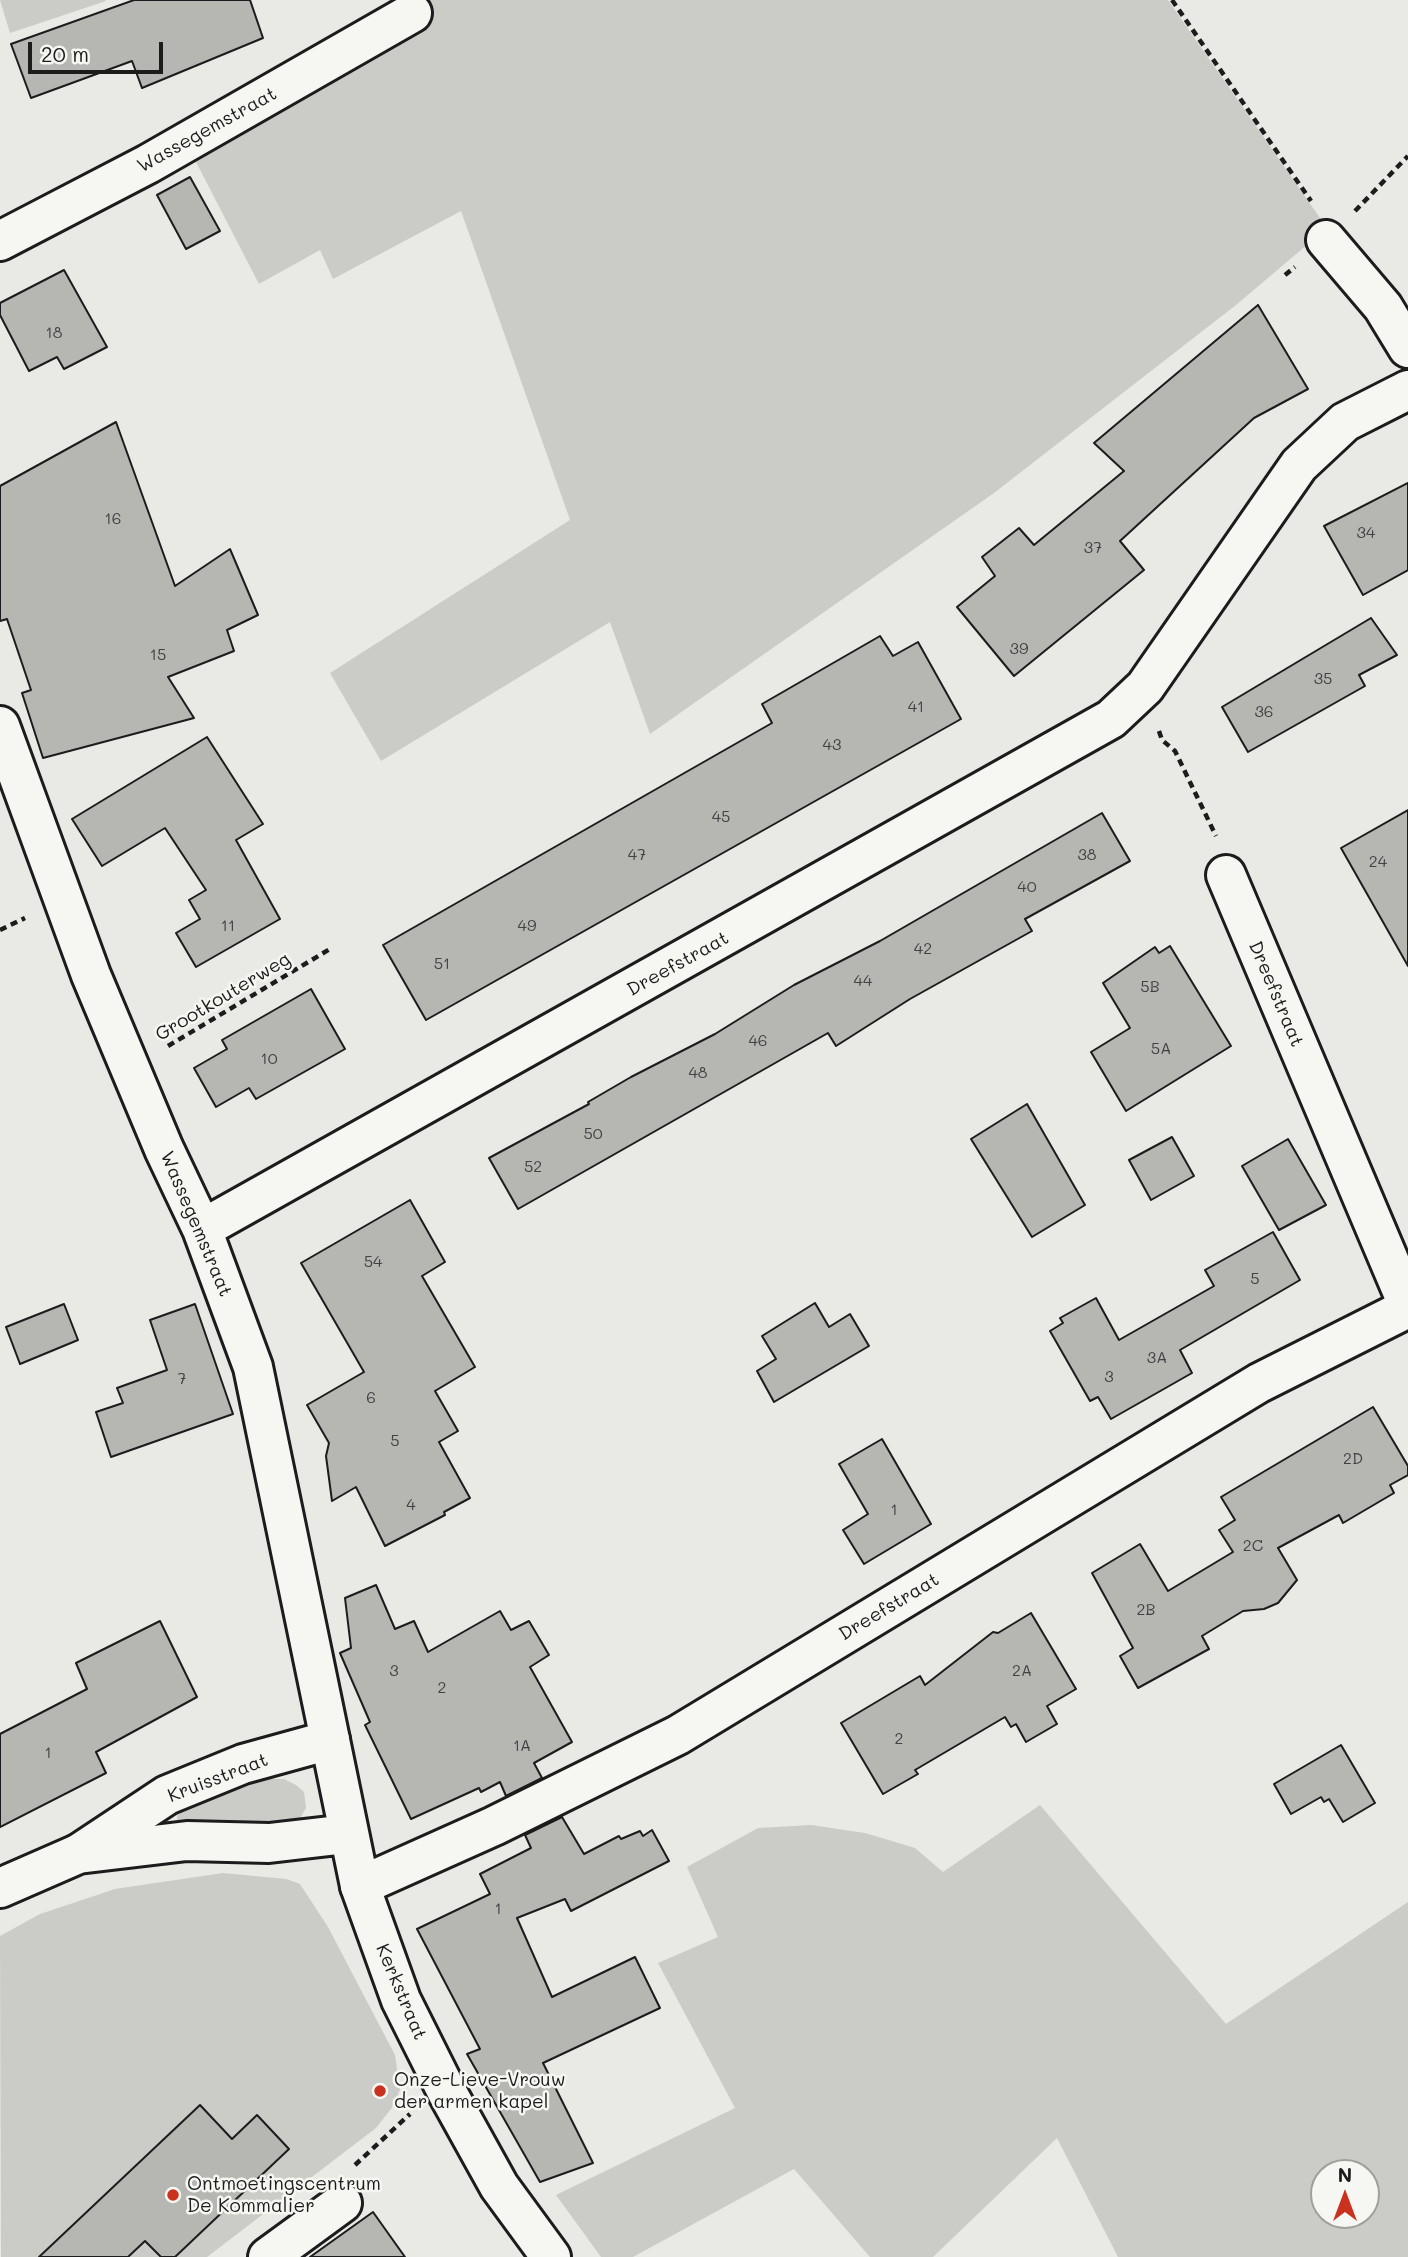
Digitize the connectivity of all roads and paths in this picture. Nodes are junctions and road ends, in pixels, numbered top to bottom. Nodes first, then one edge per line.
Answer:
1 (1172, 0) edge
2 (412, 13) dead end
3 (1408, 156) edge
4 (1329, 236) junction
5 (0, 241) edge
6 (1408, 348) edge
7 (1408, 390) edge
8 (1145, 687) junction
9 (0, 726) edge
10 (1226, 875) joint
11 (330, 949) dead end
12 (131, 1068) junction
13 (202, 1229) junction
14 (1408, 1306) edge
15 (330, 1740) junction
16 (347, 1834) junction
17 (78, 1854) junction
18 (360, 1886) junction
19 (0, 1888) edge
20 (448, 2094) junction
21 (342, 2203) joint
22 (268, 2257) edge
23 (551, 2257) edge

1 - 4 path
2 - 5 street, Wassegemstraat
3 - 4 path
4 - 6 street
7 - 8 street, Dreefstraat
8 - 10 path
8 - 13 street, Dreefstraat
9 - 12 street, Wassegemstraat
10 - 14 street, Dreefstraat
11 - 12 path, Grootkouterweg
12 - 13 street, Wassegemstraat
13 - 15 street, Wassegemstraat
14 - 18 street, Dreefstraat
15 - 16 street, Kerkstraat
15 - 17 street, Kruisstraat
16 - 17 street, Kruisstraat
16 - 18 street, Kerkstraat
17 - 19 street, Kruisstraat
18 - 20 street, Kerkstraat
20 - 21 path
20 - 23 street, Kerkstraat
21 - 22 street

